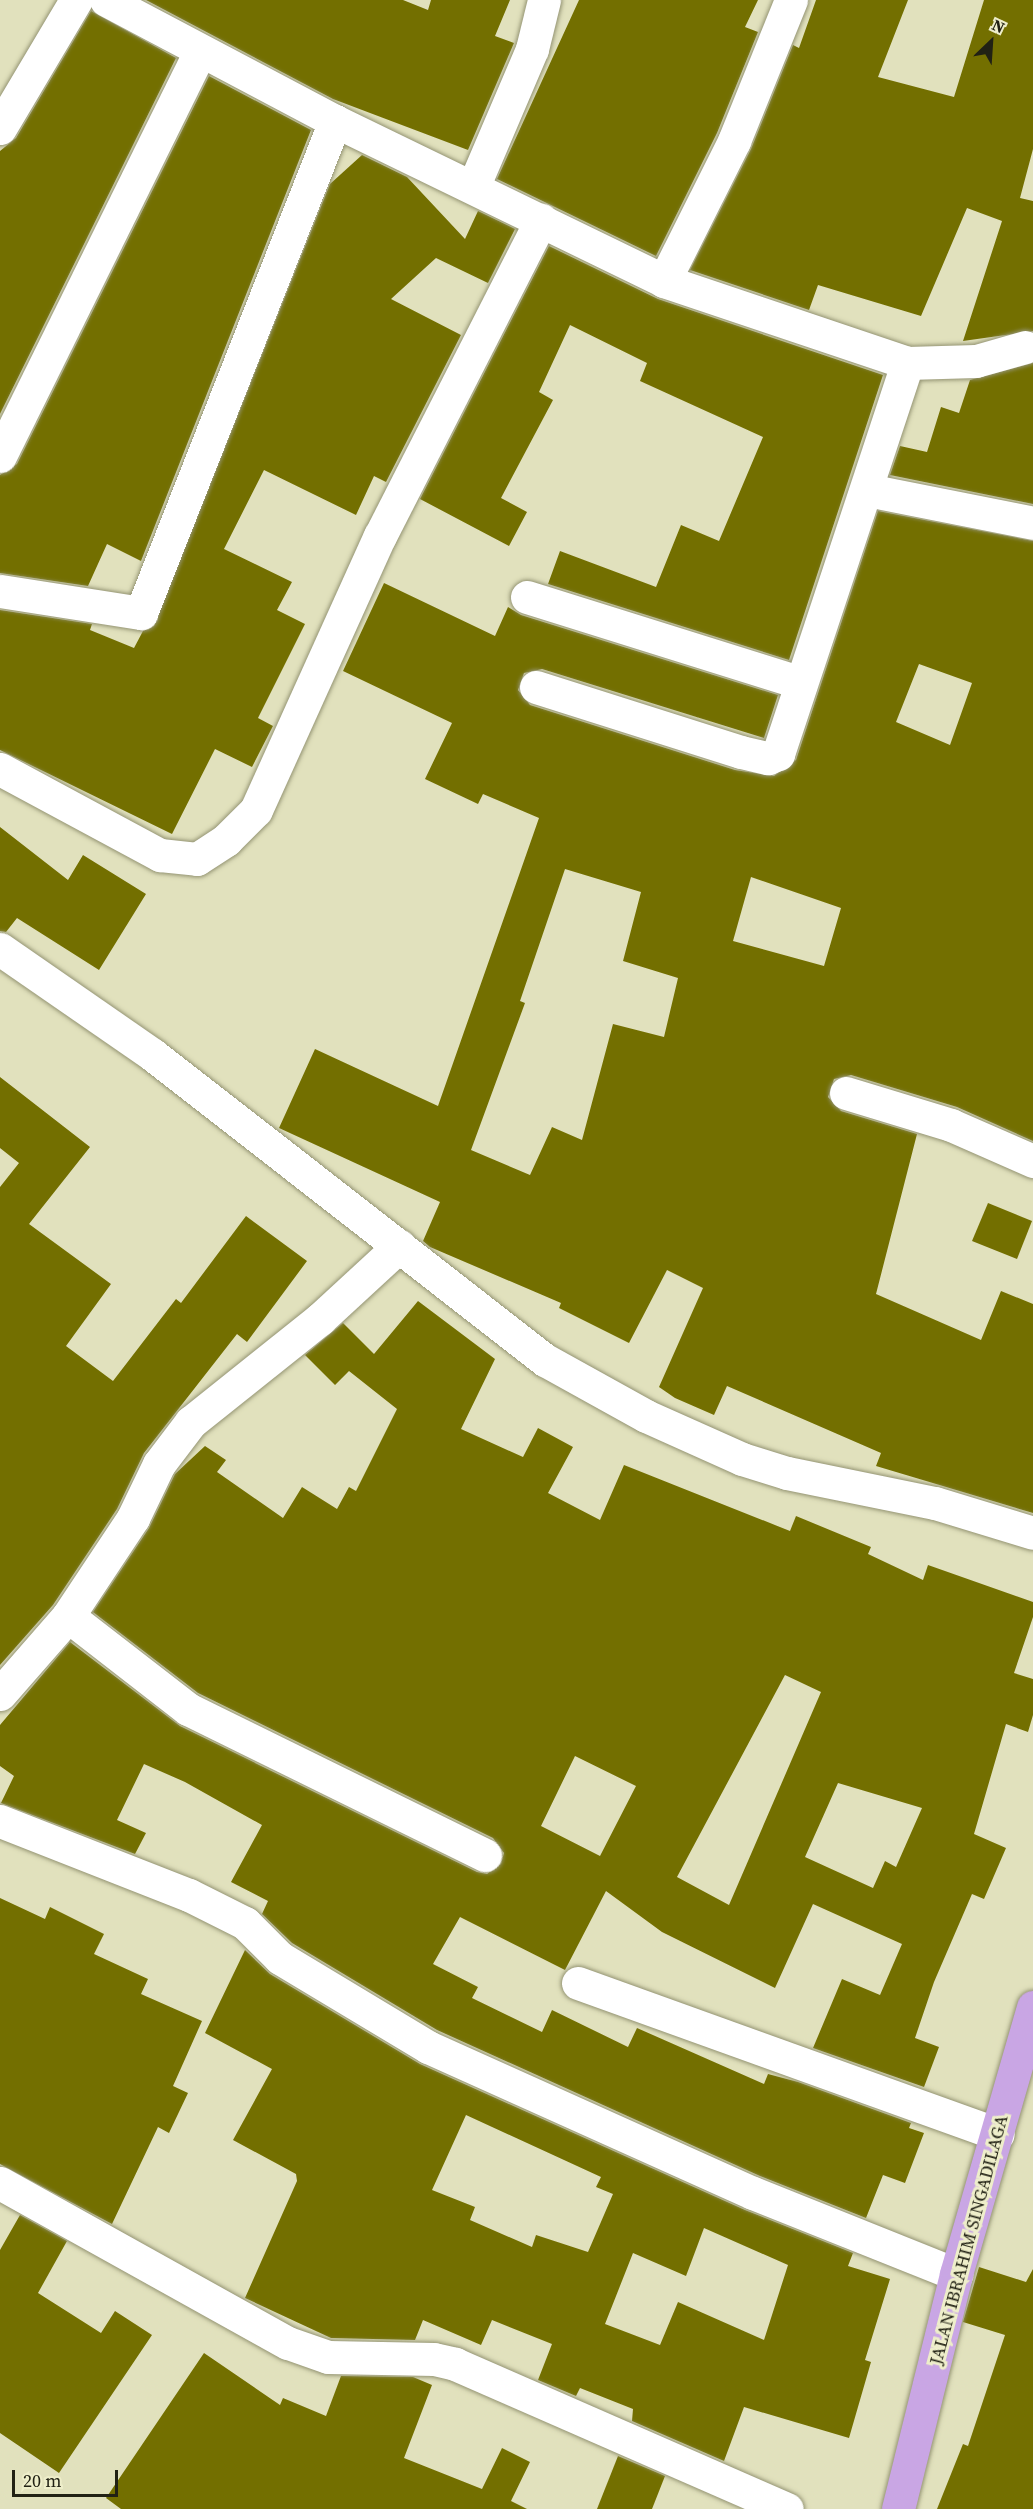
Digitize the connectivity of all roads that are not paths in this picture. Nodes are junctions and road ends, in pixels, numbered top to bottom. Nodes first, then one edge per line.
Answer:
1 (76, 0) edge
2 (106, 0) edge
3 (544, 0) edge
4 (791, 0) edge
5 (200, 51) junction
6 (335, 121) junction
7 (0, 128) edge
8 (474, 185) junction
9 (541, 220) junction
10 (664, 280) junction
11 (1025, 347) dead end
12 (908, 363) junction
13 (0, 456) edge
14 (867, 490) junction
15 (1033, 523) edge
16 (0, 591) edge
17 (527, 597) dead end
18 (801, 683) junction
19 (536, 687) dead end
20 (0, 769) edge
21 (0, 950) edge
22 (846, 1093) dead end
23 (1033, 1161) edge
24 (399, 1246) junction
25 (1033, 1533) edge
26 (68, 1616) junction
27 (0, 1694) edge
28 (0, 1821) edge
29 (485, 1855) dead end
30 (578, 1983) dead end
31 (1033, 2007) edge
32 (998, 2134) junction
33 (0, 2183) edge
34 (956, 2274) junction
35 (788, 2509) edge
36 (898, 2509) edge

1 - 7 street
2 - 5 street
3 - 8 street
4 - 10 street
5 - 6 street
5 - 13 street
6 - 8 street
6 - 16 street
8 - 9 street
9 - 10 street
9 - 20 street
10 - 12 street
11 - 12 street
12 - 14 street
14 - 15 street
14 - 18 street
17 - 18 street
18 - 19 street
21 - 24 street
22 - 23 street
24 - 25 street
24 - 26 street
26 - 27 street
26 - 29 street
28 - 34 street
30 - 32 street
31 - 32 highway, JALAN IBRAHIM SINGADILAGA
32 - 34 highway, JALAN IBRAHIM SINGADILAGA
33 - 35 street
34 - 36 highway, JALAN IBRAHIM SINGADILAGA

